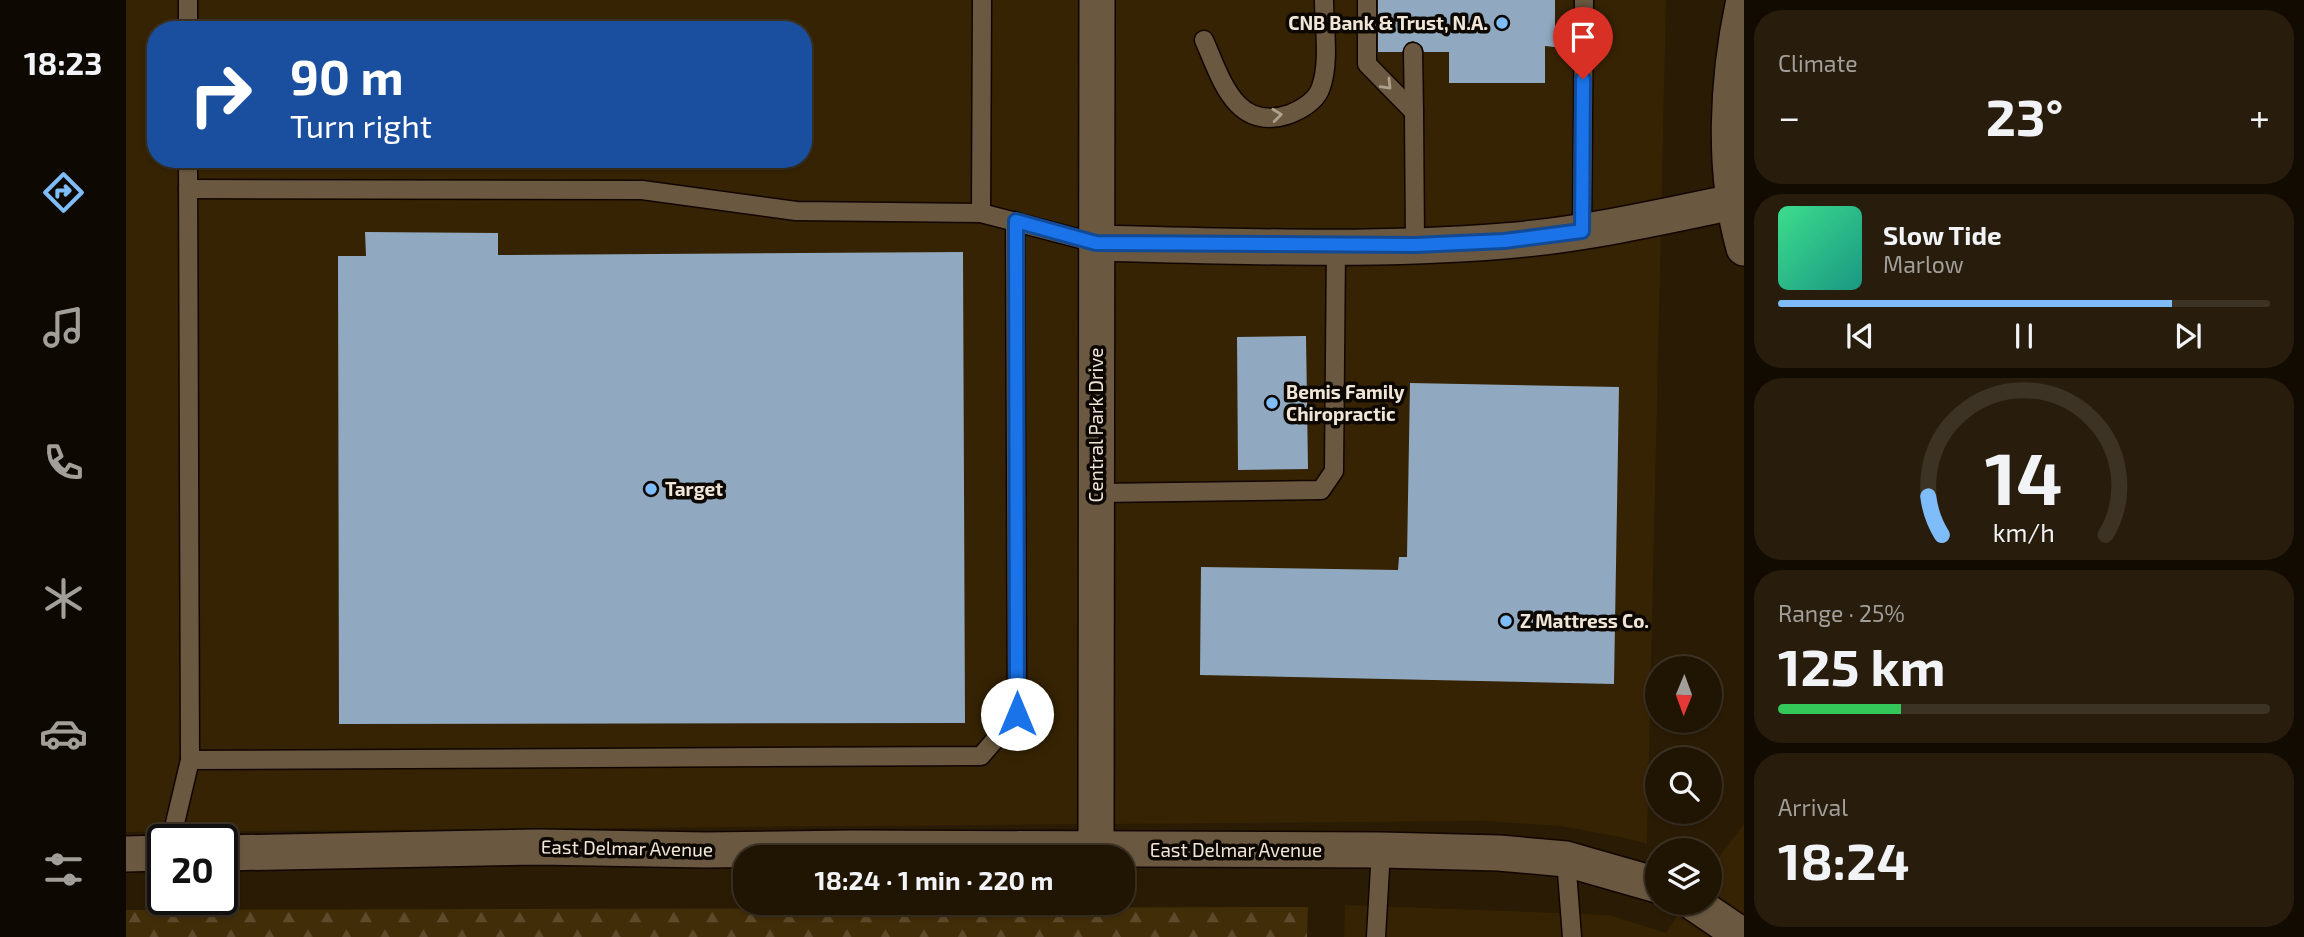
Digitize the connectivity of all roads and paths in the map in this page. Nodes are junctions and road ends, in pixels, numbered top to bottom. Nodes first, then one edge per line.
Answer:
1 (188, 0) edge
2 (982, 0) edge
3 (1097, 0) edge
4 (1324, 0) edge
5 (1367, 0) edge
6 (1584, 0) edge
7 (1744, 0) edge
8 (188, 21) edge
9 (1203, 40) dead end
10 (1413, 52) dead end
11 (1414, 112) junction
12 (188, 168) edge
13 (188, 189) junction
14 (1734, 202) junction
15 (981, 212) junction
16 (1016, 221) junction
17 (1582, 231) junction
18 (1096, 243) junction
19 (1415, 245) junction
20 (1336, 246) junction
21 (1744, 248) edge
22 (1096, 493) junction
23 (190, 760) junction
24 (175, 824) edge
25 (1096, 845) edge
26 (733, 848) edge
27 (1381, 849) junction
28 (1135, 850) edge
29 (238, 852) edge
30 (147, 853) edge
31 (126, 854) edge
32 (1566, 859) junction
33 (1645, 882) edge
34 (1712, 915) edge
35 (1376, 937) edge
36 (1572, 937) edge
37 (1744, 937) edge

1 - 8 lane
2 - 15 lane
3 - 18 street, Central Park Drive
9 -> 4 lane
5 -> 11 lane
6 - 17 lane
7 - 14 street
10 - 11 lane
11 - 19 lane
12 - 13 lane
13 - 15 lane
13 - 23 lane
14 - 17 street
14 - 21 street
15 - 16 lane
16 - 18 lane
16 - 23 lane
17 - 19 street
18 - 20 street
18 - 22 street, Central Park Drive
19 - 20 street
20 - 22 lane
22 - 25 street, Central Park Drive
23 - 24 lane
26 - 29 street, East Delmar Avenue
27 - 28 street, East Delmar Avenue
27 - 32 street, East Delmar Avenue
27 - 35 lane
30 - 31 street
32 - 33 street, East Delmar Avenue
32 - 36 lane
34 - 37 street

